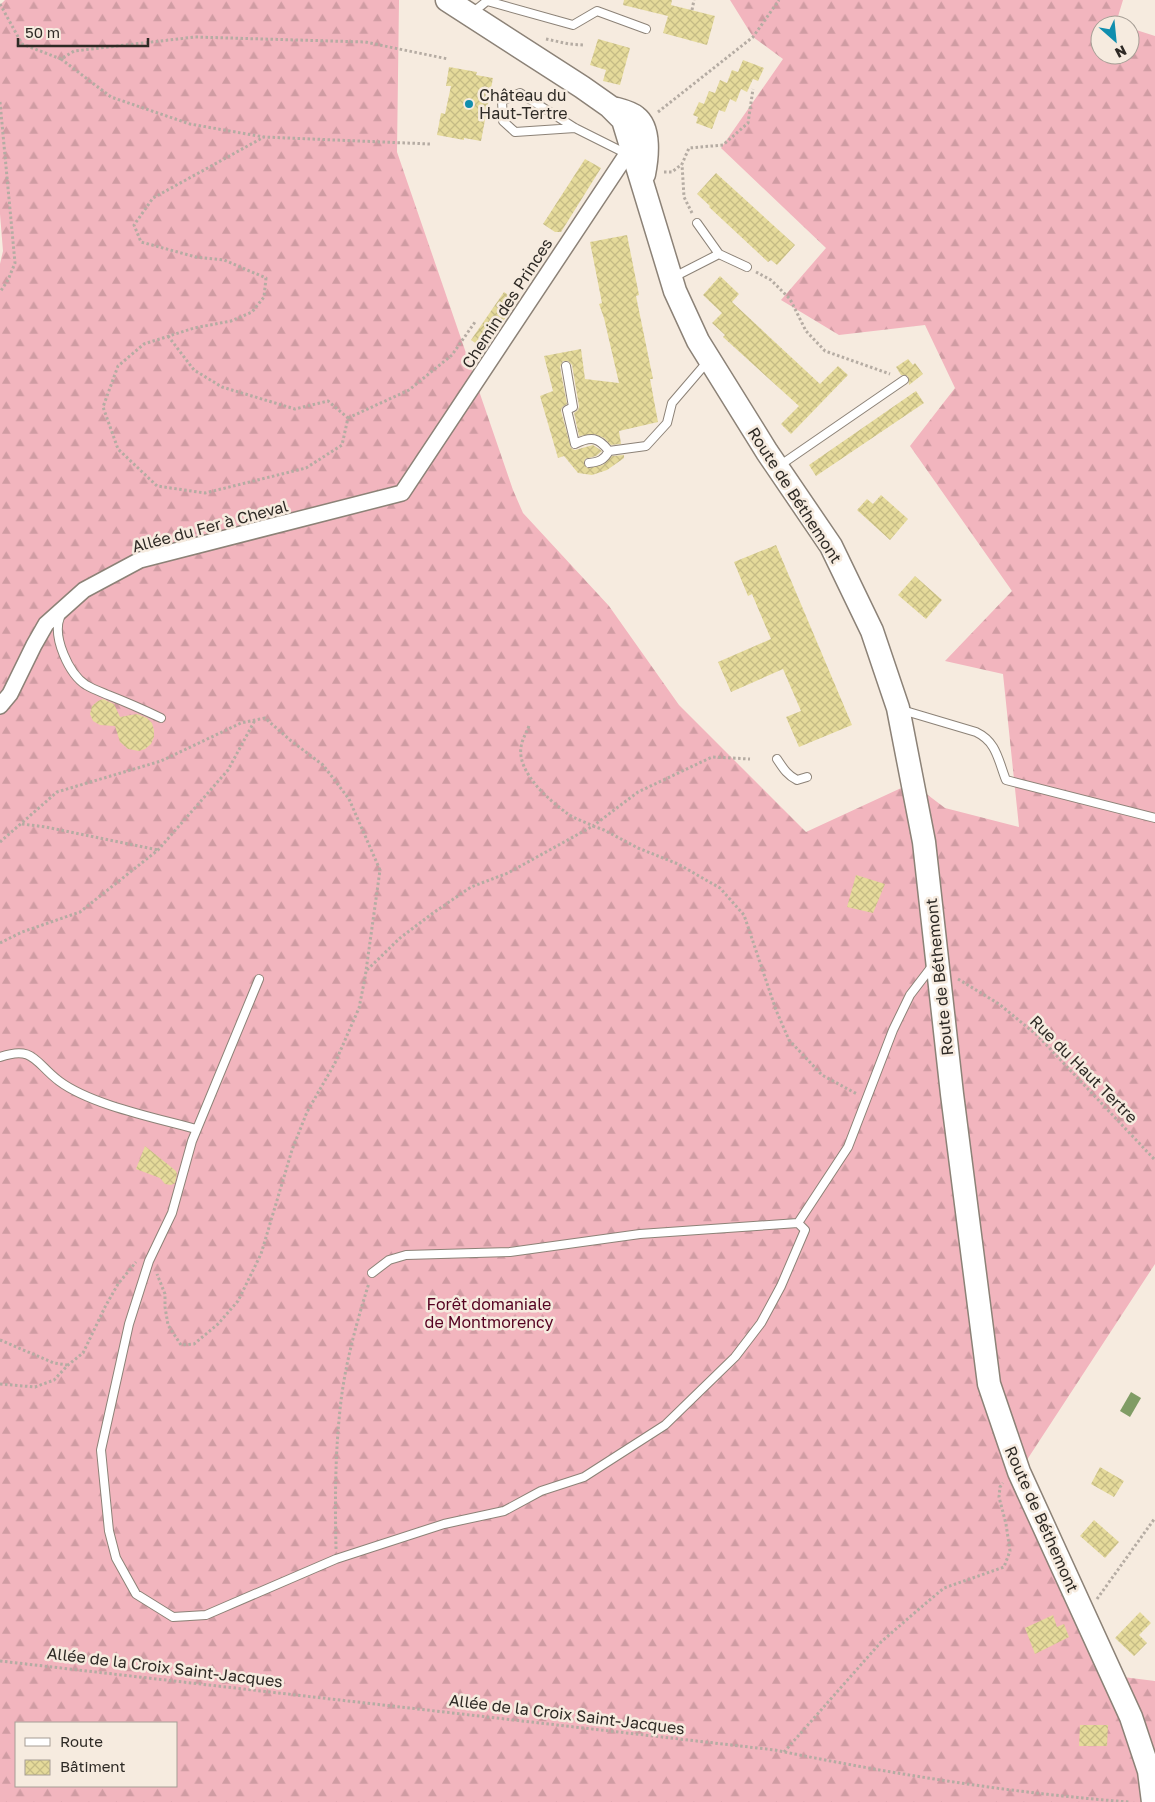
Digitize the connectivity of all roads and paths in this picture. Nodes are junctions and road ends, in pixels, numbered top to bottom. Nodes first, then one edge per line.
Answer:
1 (447, 0) edge
2 (694, 0) edge
3 (779, 0) edge
4 (0, 4) edge
5 (692, 10) dead end
6 (469, 15) junction
7 (646, 28) dead end
8 (540, 37) dead end
9 (584, 45) dead end
10 (62, 59) junction
11 (448, 59) dead end
12 (753, 89) dead end
13 (0, 102) edge
14 (655, 114) dead end
15 (575, 128) junction
16 (264, 136) junction
17 (430, 144) dead end
18 (637, 151) junction
19 (697, 223) joint
20 (719, 254) junction
21 (747, 267) joint
22 (672, 278) junction
23 (0, 292) edge
24 (475, 322) dead end
25 (168, 336) junction
26 (710, 359) junction
27 (566, 366) dead end
28 (904, 380) joint
29 (348, 418) junction
30 (610, 451) junction
31 (589, 463) dead end
32 (777, 467) junction
33 (402, 494) joint
34 (63, 608) junction
35 (0, 706) edge
36 (898, 708) junction
37 (162, 718) dead end
38 (255, 720) dead end
39 (529, 726) dead end
40 (750, 759) dead end
41 (777, 759) dead end
42 (807, 777) dead end
43 (1155, 818) edge
44 (592, 826) junction
45 (0, 842) edge
46 (158, 850) junction
47 (0, 943) edge
48 (938, 965) junction
49 (366, 971) dead end
50 (259, 978) dead end
51 (0, 1058) edge
52 (866, 1099) junction
53 (196, 1129) junction
54 (1155, 1160) edge
55 (798, 1223) junction
56 (372, 1273) joint
57 (0, 1340) edge
58 (68, 1365) dead end
59 (1019, 1472) junction
60 (1155, 1518) edge
61 (336, 1559) junction
62 (1096, 1600) dead end
63 (0, 1661) edge
64 (784, 1752) junction
65 (1129, 1802) edge
66 (1153, 1802) edge

1 - 6 street
2 - 5 path
3 - 14 path
4 - 10 path
6 - 7 lane
6 - 18 street
8 - 9 path
10 - 11 path
10 - 16 path
12 - 19 path
13 - 23 path
15 - 15 lane
15 - 18 lane
16 - 17 path
16 - 25 path
18 - 22 street, Route de Béthemont
18 - 33 street, Chemin des Princes
19 - 20 lane
20 - 21 lane
20 - 22 lane
21 - 28 path
22 - 26 street, Route de Béthemont
24 - 29 path
25 - 29 path
25 - 29 path
26 - 30 lane
26 - 32 street, Route de Béthemont
27 - 30 lane
28 - 32 lane
30 - 31 lane
32 - 36 street, Route de Béthemont
33 - 34 street, Allée du Fer à Cheval
34 - 35 street, Allée du Fer à Cheval
34 - 37 lane
36 - 43 lane
36 - 48 street, Route de Béthemont
38 - 46 path
39 - 44 path
40 - 44 path
41 - 42 lane
44 - 49 path
44 - 52 path
45 - 46 path
46 - 47 path
48 - 52 lane
48 - 54 path, Rue du Haut Tertre
48 - 59 street, Route de Béthemont
50 - 53 lane
51 - 53 lane
52 - 55 lane
53 - 61 lane
55 - 56 lane
55 - 61 lane
56 - 61 path
57 - 58 path
59 - 64 path
59 - 66 street, Route de Béthemont
60 - 62 path
63 - 64 path, Allée de la Croix Saint-Jacques
64 - 65 path, Allée de la Croix Saint-Jacques

